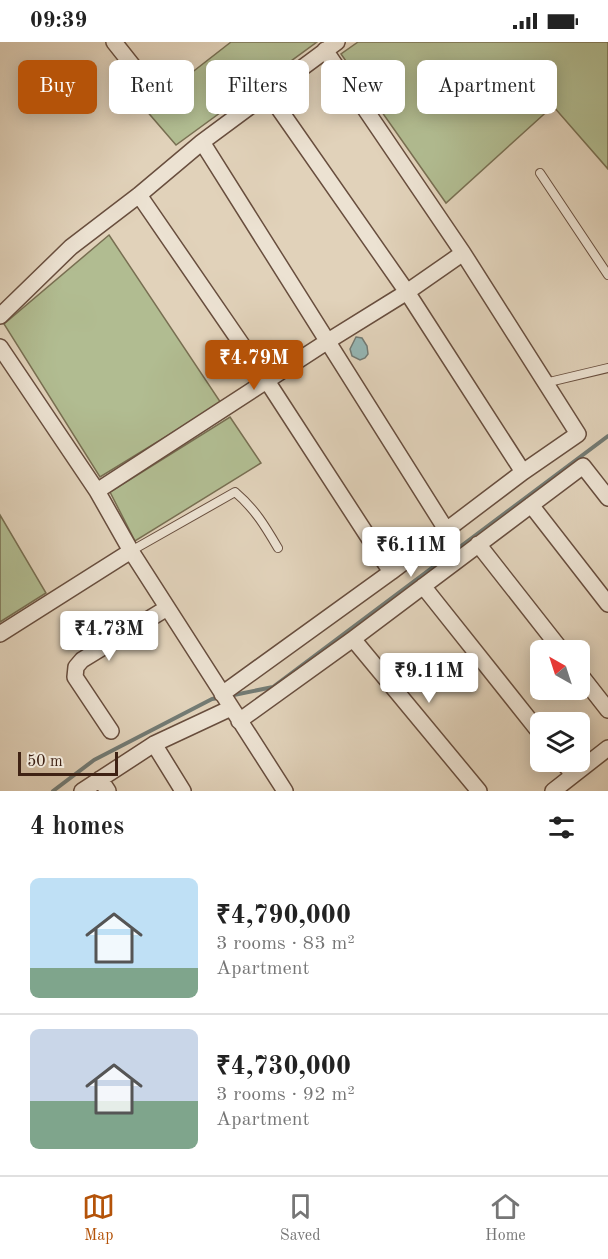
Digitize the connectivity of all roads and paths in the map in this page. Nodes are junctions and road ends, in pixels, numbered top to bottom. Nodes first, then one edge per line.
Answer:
1 (114, 42) edge
2 (331, 46) edge
3 (128, 60) edge
4 (309, 62) edge
5 (240, 114) edge
6 (283, 114) edge
7 (202, 142) junction
8 (540, 173) dead end
9 (139, 195) junction
10 (463, 253) junction
11 (608, 275) edge
12 (407, 292) junction
13 (0, 316) edge
14 (328, 341) junction
15 (0, 347) edge
16 (608, 368) edge
17 (267, 381) junction
18 (545, 383) junction
19 (523, 472) junction
20 (97, 491) junction
21 (608, 498) edge
22 (531, 505) junction
23 (447, 531) junction
24 (478, 544) junction
25 (278, 548) dead end
26 (131, 551) junction
27 (392, 572) junction
28 (423, 586) junction
29 (608, 604) edge
30 (167, 608) junction
31 (0, 634) edge
32 (353, 639) junction
33 (552, 640) edge
34 (590, 687) edge
35 (228, 704) junction
36 (608, 710) edge
37 (530, 720) edge
38 (111, 731) dead end
39 (154, 744) junction
40 (608, 748) edge
41 (571, 772) edge
42 (573, 775) junction
43 (104, 785) edge
44 (82, 791) edge
45 (183, 791) edge
46 (285, 791) edge
47 (479, 791) edge
48 (553, 791) edge

1 - 3 street
2 - 4 street
2 - 10 street
5 - 7 street
6 - 12 street
7 - 9 street
7 - 14 street
8 - 11 lane
9 - 13 street
9 - 17 street
10 - 12 street
10 - 18 street
12 - 14 street
12 - 19 street
14 - 17 street
14 - 23 street
15 - 20 street
16 - 18 lane
17 - 20 street
17 - 27 street
18 - 19 street
19 - 23 street
20 - 26 street
21 - 22 street
22 - 24 street
22 - 29 street
23 - 27 street
24 - 28 street
24 - 33 street
25 - 26 lane
26 - 30 street
26 - 31 street
27 - 35 street
28 - 32 street
28 - 37 street
30 - 35 street
30 - 38 street
32 - 35 street
32 - 47 street
34 - 36 street
35 - 39 street
35 - 46 street
39 - 43 street
39 - 45 street
40 - 42 street
41 - 42 street
42 - 48 street
43 - 44 street

